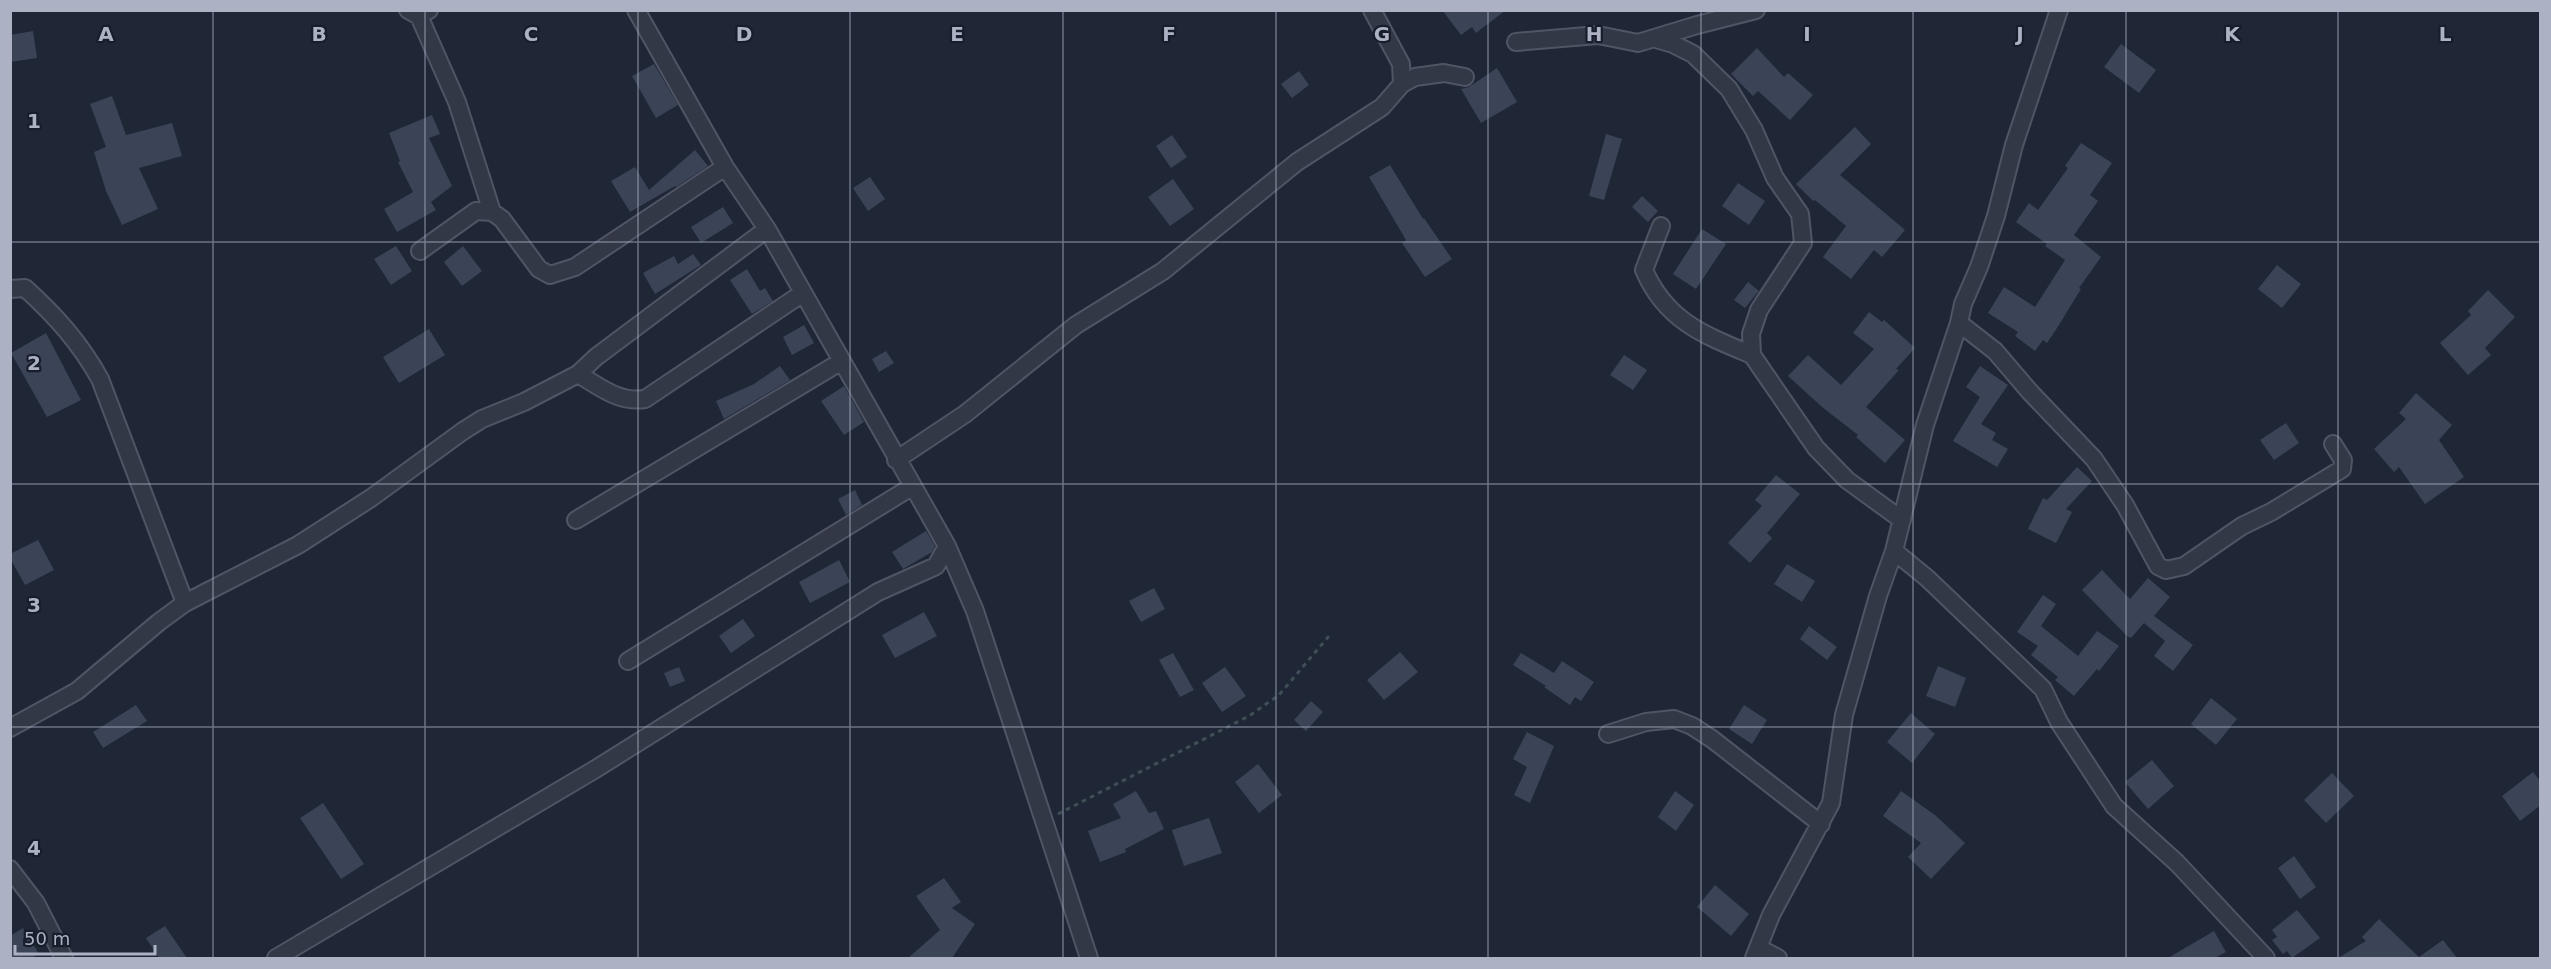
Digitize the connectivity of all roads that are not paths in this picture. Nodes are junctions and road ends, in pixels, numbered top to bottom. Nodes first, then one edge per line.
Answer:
1 (636, 10) edge
2 (1372, 10) edge
3 (1756, 10) edge
4 (2059, 10) edge
5 (419, 12) edge
6 (1656, 39) junction
7 (1516, 42) dead end
8 (1465, 77) dead end
9 (1402, 84) junction
10 (725, 167) junction
11 (492, 212) junction
12 (1661, 226) dead end
13 (766, 229) junction
14 (420, 251) dead end
15 (10, 289) edge
16 (803, 293) junction
17 (1959, 323) junction
18 (1752, 355) junction
19 (842, 361) junction
20 (578, 374) junction
21 (2333, 444) dead end
22 (896, 460) junction
23 (913, 486) junction
24 (576, 520) dead end
25 (1902, 520) junction
26 (947, 546) junction
27 (1894, 551) junction
28 (936, 566) junction
29 (960, 577) junction
30 (185, 603) junction
31 (628, 661) dead end
32 (10, 728) edge
33 (1608, 734) dead end
34 (1821, 824) junction
35 (10, 869) edge
36 (1756, 953) edge
37 (64, 958) edge
38 (276, 958) edge
39 (1089, 958) edge
40 (1778, 958) edge
41 (2266, 958) edge

1 - 10 street
2 - 9 street
3 - 6 street
4 - 17 street
5 - 11 street
6 - 7 street
6 - 18 street
8 - 9 street
9 - 22 street
10 - 11 street
10 - 13 street
11 - 14 street
12 - 18 street
13 - 16 street
13 - 20 street
15 - 30 street
16 - 19 street
16 - 20 street
17 - 21 street
17 - 25 street
18 - 25 street
19 - 22 street
19 - 24 street
20 - 30 street
22 - 23 street
23 - 26 street
23 - 31 street
25 - 27 street
26 - 28 street
26 - 29 street
27 - 34 street
27 - 41 street
28 - 29 street
28 - 38 street
29 - 39 street
30 - 32 street
33 - 34 street
34 - 36 street
35 - 37 street
36 - 40 street

